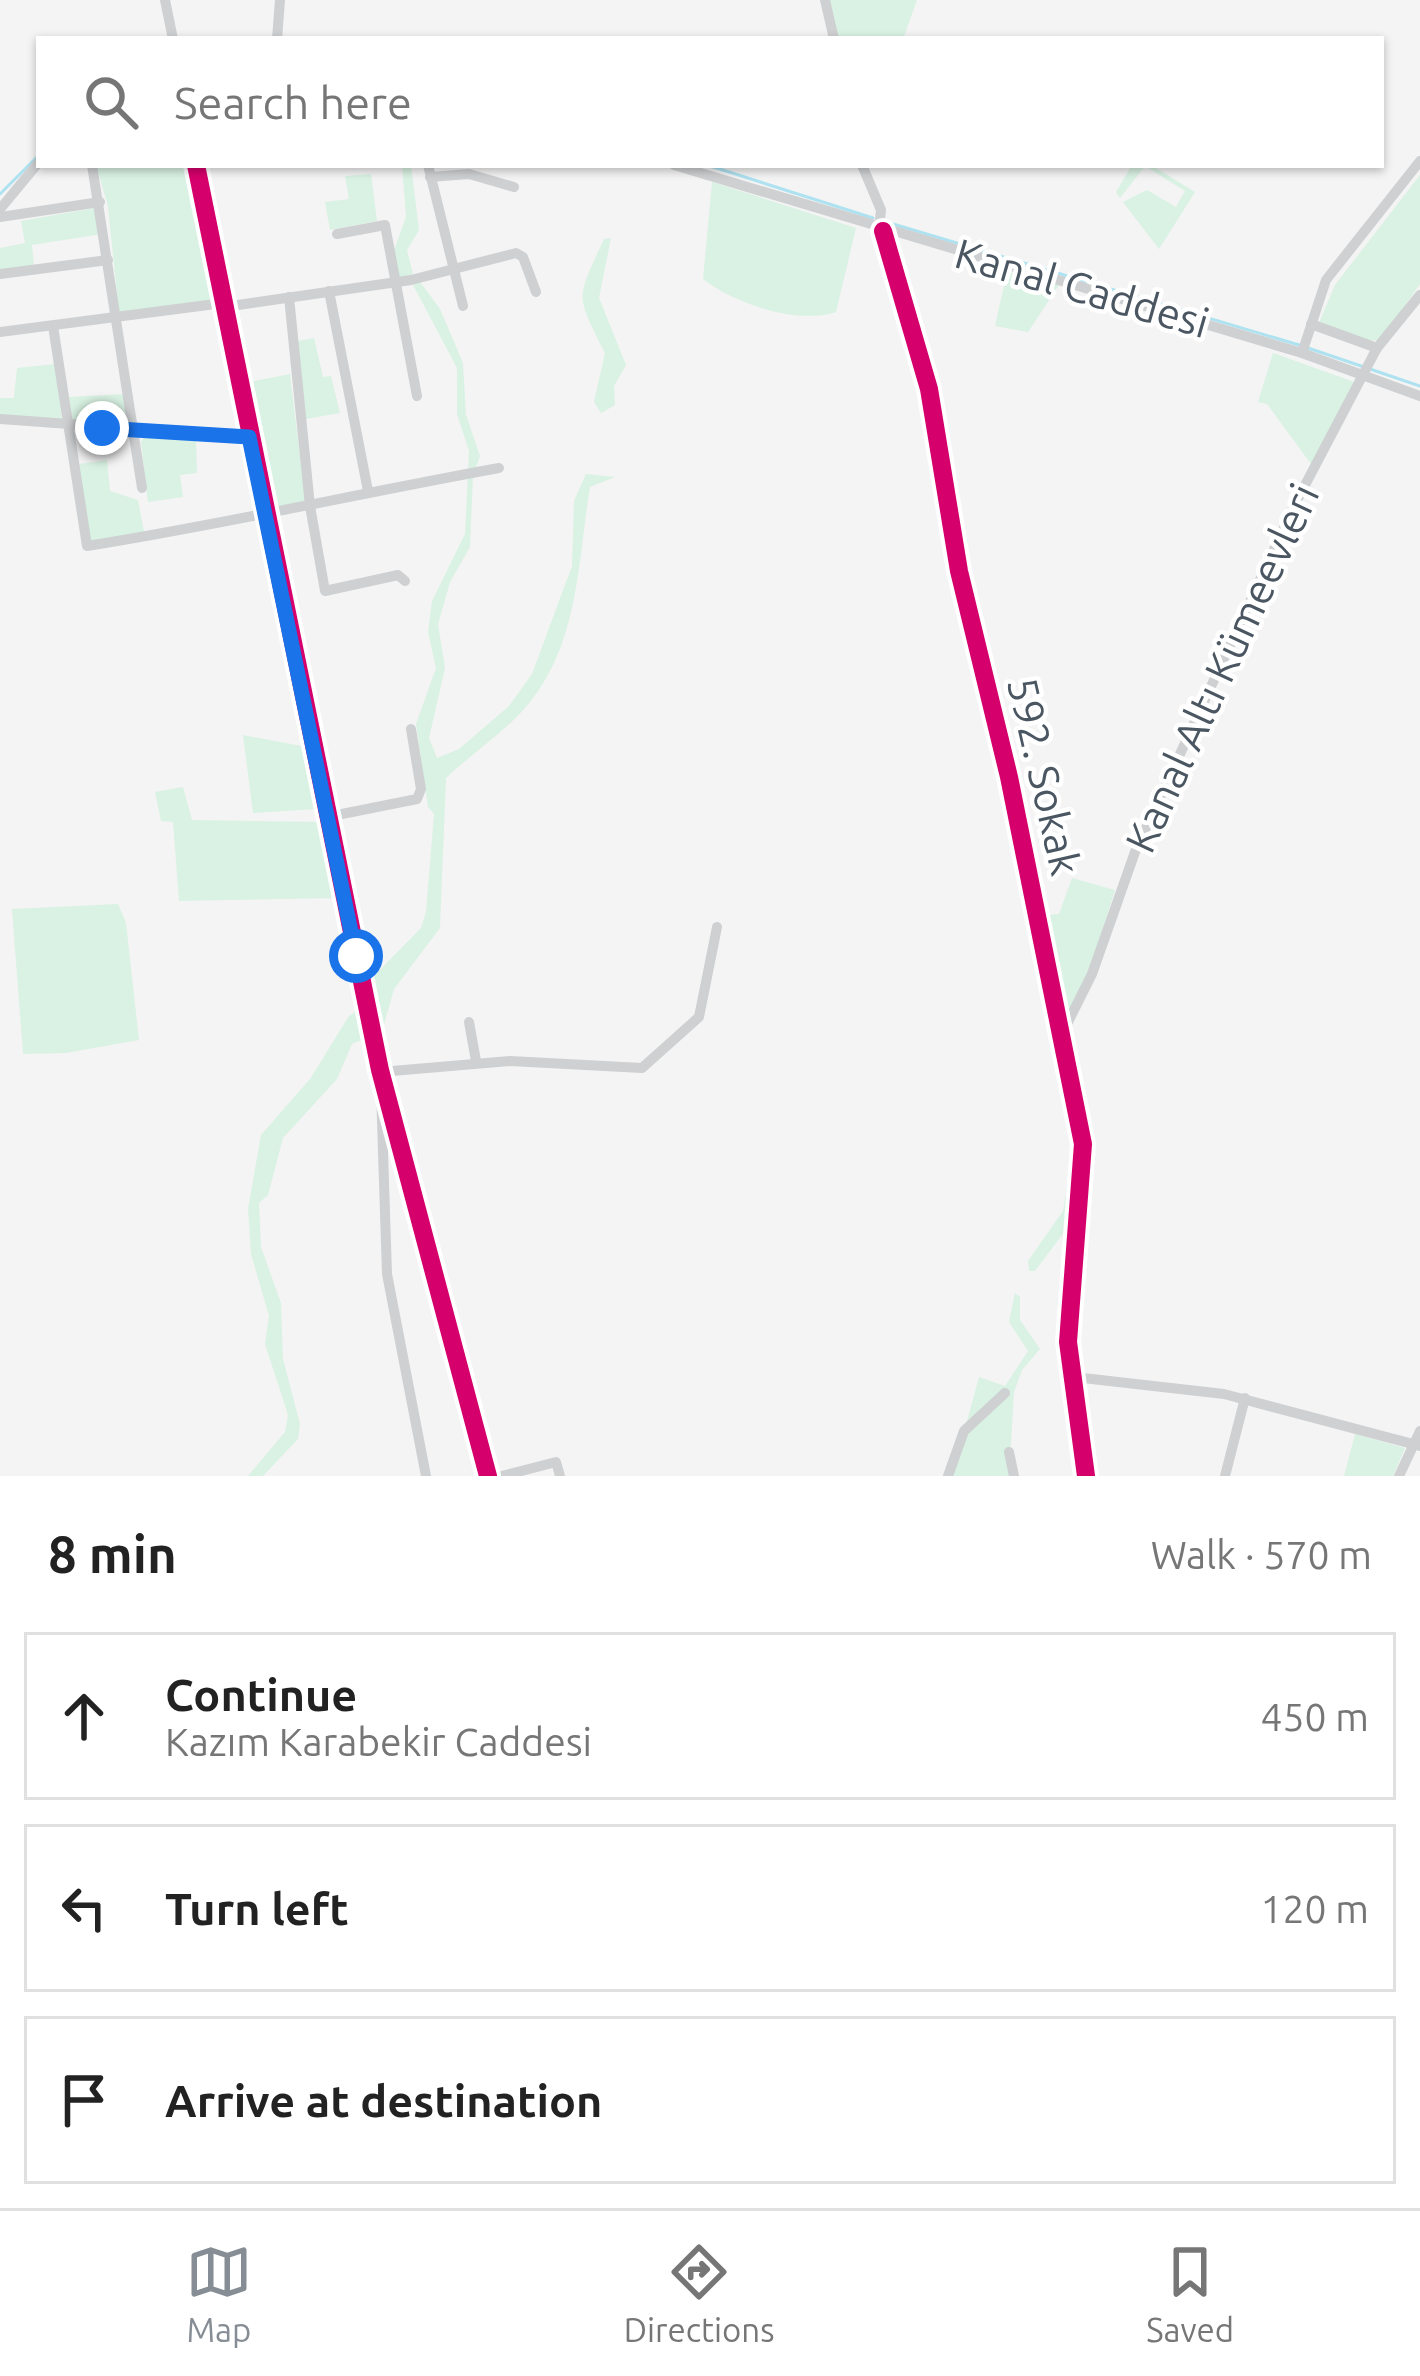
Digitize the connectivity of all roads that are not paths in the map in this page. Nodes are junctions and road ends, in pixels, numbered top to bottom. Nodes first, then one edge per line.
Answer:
1 (165, 0) edge
2 (280, 0) edge
3 (825, 0) edge
4 (171, 36) edge
5 (277, 36) edge
6 (833, 36) edge
7 (1420, 160) edge
8 (36, 166) edge
9 (93, 168) edge
10 (197, 168) edge
11 (684, 168) edge
12 (863, 168) edge
13 (429, 171) edge
14 (514, 187) dead end
15 (100, 202) junction
16 (0, 213) edge
17 (880, 225) junction
18 (337, 234) dead end
19 (108, 260) junction
20 (453, 267) junction
21 (0, 274) edge
22 (395, 280) junction
23 (329, 291) junction
24 (536, 292) dead end
25 (1420, 295) edge
26 (289, 297) junction
27 (224, 305) junction
28 (463, 307) dead end
29 (115, 317) junction
30 (53, 326) junction
31 (1310, 326) junction
32 (0, 332) edge
33 (1377, 348) junction
34 (1302, 353) junction
35 (1364, 376) junction
36 (417, 396) dead end
37 (1420, 396) edge
38 (0, 419) edge
39 (69, 427) junction
40 (135, 430) junction
41 (249, 437) junction
42 (499, 468) dead end
43 (142, 488) dead end
44 (368, 491) junction
45 (310, 506) junction
46 (265, 518) junction
47 (405, 581) dead end
48 (411, 729) dead end
49 (327, 817) junction
50 (717, 927) dead end
51 (470, 1022) dead end
52 (1063, 1032) junction
53 (476, 1061) junction
54 (380, 1070) junction
55 (1074, 1377) junction
56 (1005, 1393) dead end
57 (1245, 1398) junction
58 (1420, 1431) edge
59 (1417, 1445) edge
60 (1009, 1453) dead end
61 (426, 1476) edge
62 (488, 1476) edge
63 (502, 1476) edge
64 (560, 1476) edge
65 (948, 1476) edge
66 (1014, 1476) edge
67 (1086, 1476) edge
68 (1225, 1476) edge
69 (1399, 1476) edge

1 - 4 street
2 - 5 street
3 - 6 street
7 - 31 street
8 - 16 street
9 - 15 street
10 - 27 street
11 - 17 street, Kanal Caddesi
12 - 17 street, 592. Sokak
13 - 14 street
13 - 20 street
15 - 16 street
15 - 19 street
17 - 34 street, Kanal Caddesi
17 - 52 street, 592. Sokak
18 - 22 street
19 - 21 street
19 - 29 street
20 - 22 street
20 - 24 street
20 - 28 street
22 - 23 street
22 - 36 street
23 - 26 street
23 - 44 street
25 - 33 street, Kanal Altı Kümeevleri
26 - 27 street
26 - 45 street
27 - 29 street
27 - 41 street
29 - 30 street
29 - 40 street
30 - 32 street
30 - 39 street
31 - 33 street
31 - 34 street
33 - 35 street, Kanal Altı Kümeevleri
34 - 35 street, Kanal Caddesi
35 - 37 street, Kanal Caddesi
35 - 52 street, Kanal Altı Kümeevleri
38 - 39 street
39 - 40 street
39 - 46 street
40 - 41 street
40 - 43 street
41 - 46 street
42 - 44 street
44 - 45 street
45 - 46 street
45 - 47 street
46 - 49 street
48 - 49 street
49 - 54 street
50 - 53 street
51 - 53 street
52 - 55 street, 592. Sokak
53 - 54 street
54 - 61 street
54 - 62 street
55 - 57 street
55 - 67 street, 592. Sokak
56 - 65 street
57 - 59 street
57 - 68 street
58 - 59 street
59 - 69 street
60 - 66 street
63 - 64 street

